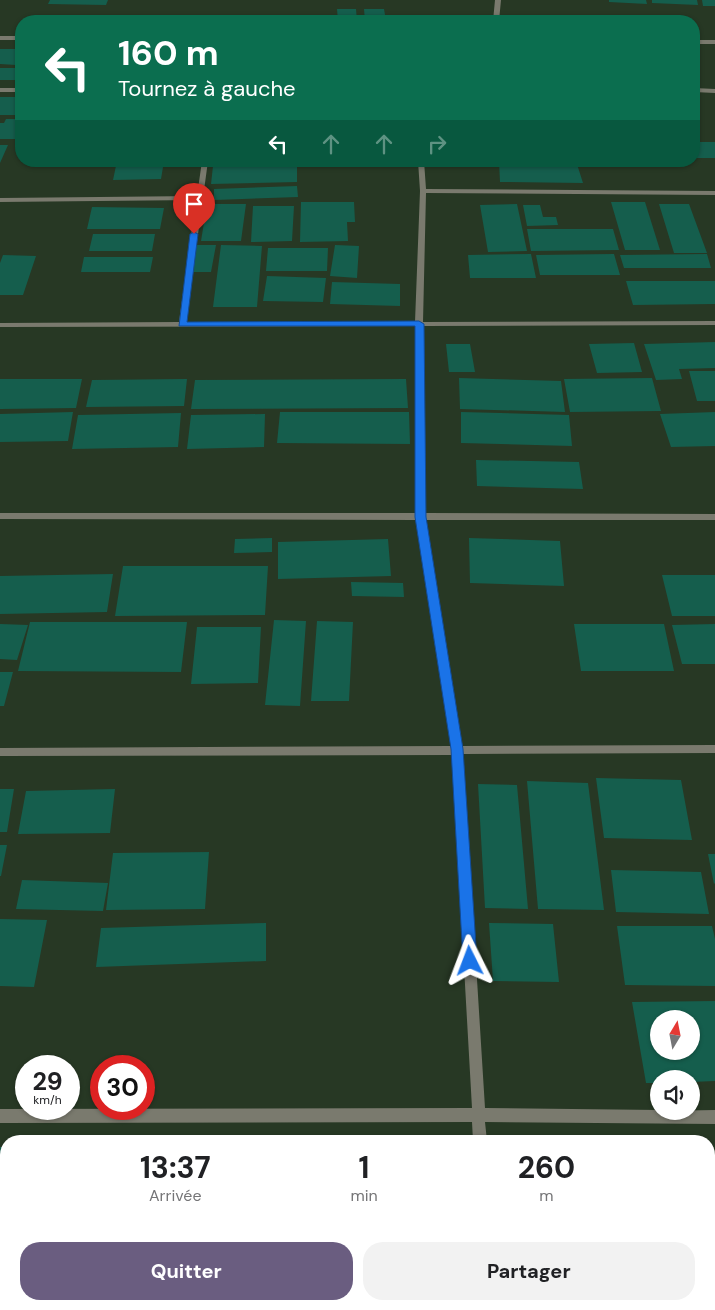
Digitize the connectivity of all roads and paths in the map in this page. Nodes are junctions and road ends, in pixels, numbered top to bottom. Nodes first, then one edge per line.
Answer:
1 (498, 0) edge
2 (497, 15) edge
3 (0, 38) edge
4 (15, 38) edge
5 (700, 42) edge
6 (715, 42) edge
7 (0, 90) edge
8 (15, 90) edge
9 (700, 90) edge
10 (715, 91) edge
11 (204, 167) edge
12 (421, 167) edge
13 (423, 191) junction
14 (715, 193) edge
15 (199, 198) junction
16 (0, 200) edge
17 (715, 323) edge
18 (419, 324) junction
19 (0, 325) edge
20 (182, 325) junction
21 (0, 516) edge
22 (420, 517) junction
23 (715, 517) edge
24 (457, 749) junction
25 (715, 749) edge
26 (0, 752) edge
27 (479, 1115) junction
28 (0, 1116) edge
29 (715, 1117) edge
30 (480, 1135) edge

1 - 2 street
3 - 4 street
5 - 6 street
7 - 8 street
9 - 10 street
11 - 15 street
12 - 13 street
13 - 14 street
13 - 18 street
15 - 16 street
15 - 20 street
17 - 18 street
18 - 20 street
18 - 22 street
19 - 20 street
21 - 22 street
22 - 23 street
22 - 24 street
24 - 25 street
24 - 26 street
24 - 27 street
27 - 28 street
27 - 29 street
27 - 30 street

